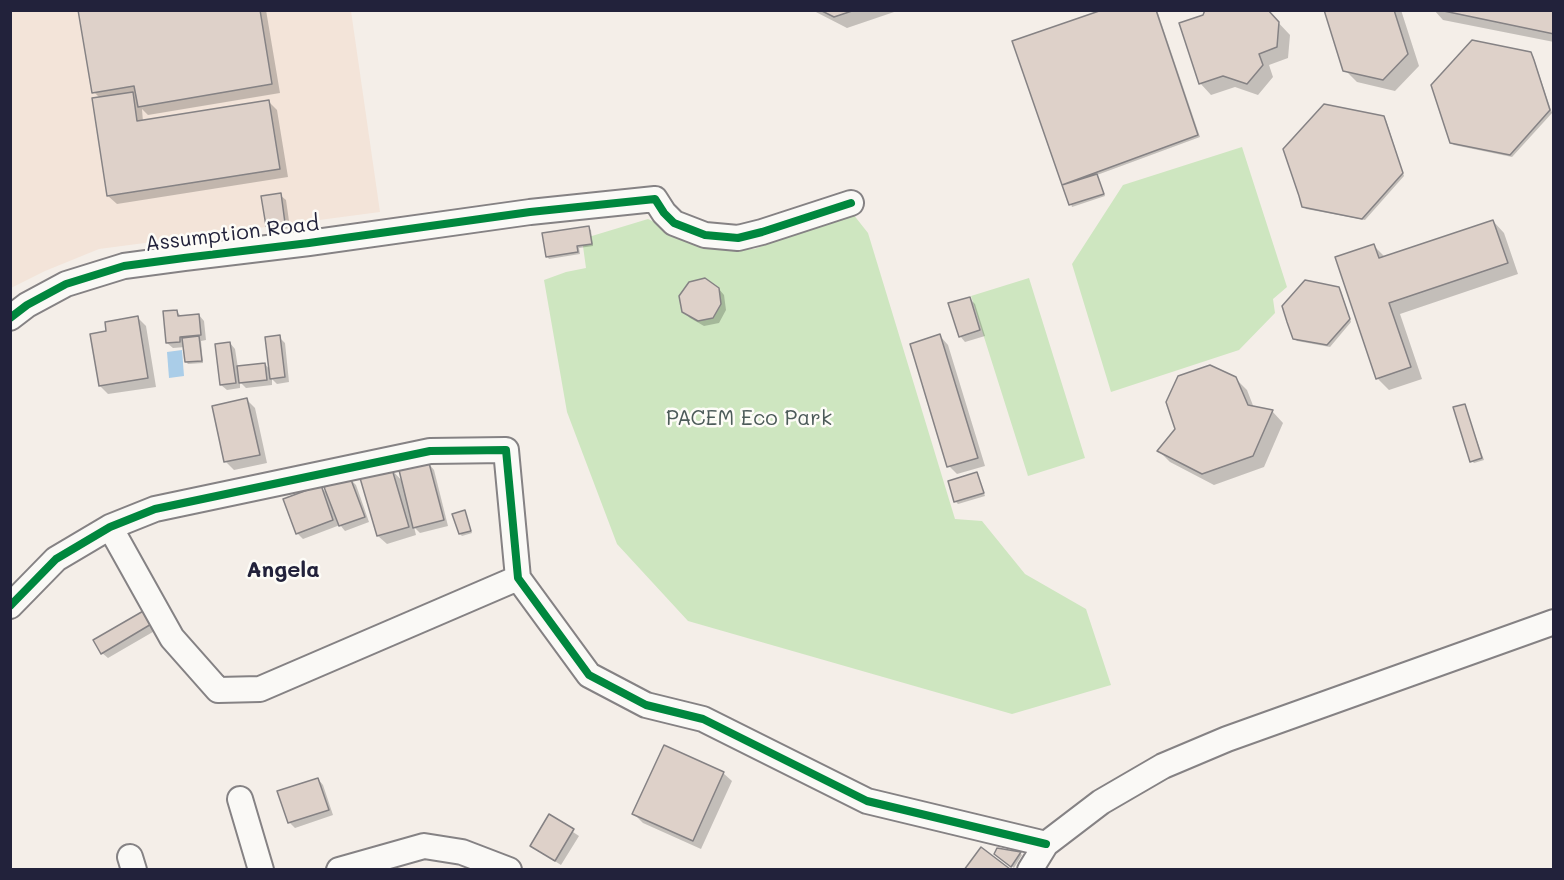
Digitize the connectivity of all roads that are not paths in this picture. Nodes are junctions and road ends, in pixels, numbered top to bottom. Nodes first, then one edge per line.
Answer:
1 (851, 203) dead end
2 (10, 318) edge
3 (110, 527) junction
4 (518, 578) junction
5 (10, 606) edge
6 (1554, 622) edge
7 (240, 799) dead end
8 (1046, 844) junction
9 (261, 870) edge
10 (339, 870) edge
11 (509, 870) edge
12 (1030, 870) edge

1 - 2 street, Assumption Road
3 - 4 street
3 - 4 street
3 - 5 street
4 - 8 street
6 - 8 street
7 - 9 street
8 - 12 street
10 - 11 street

